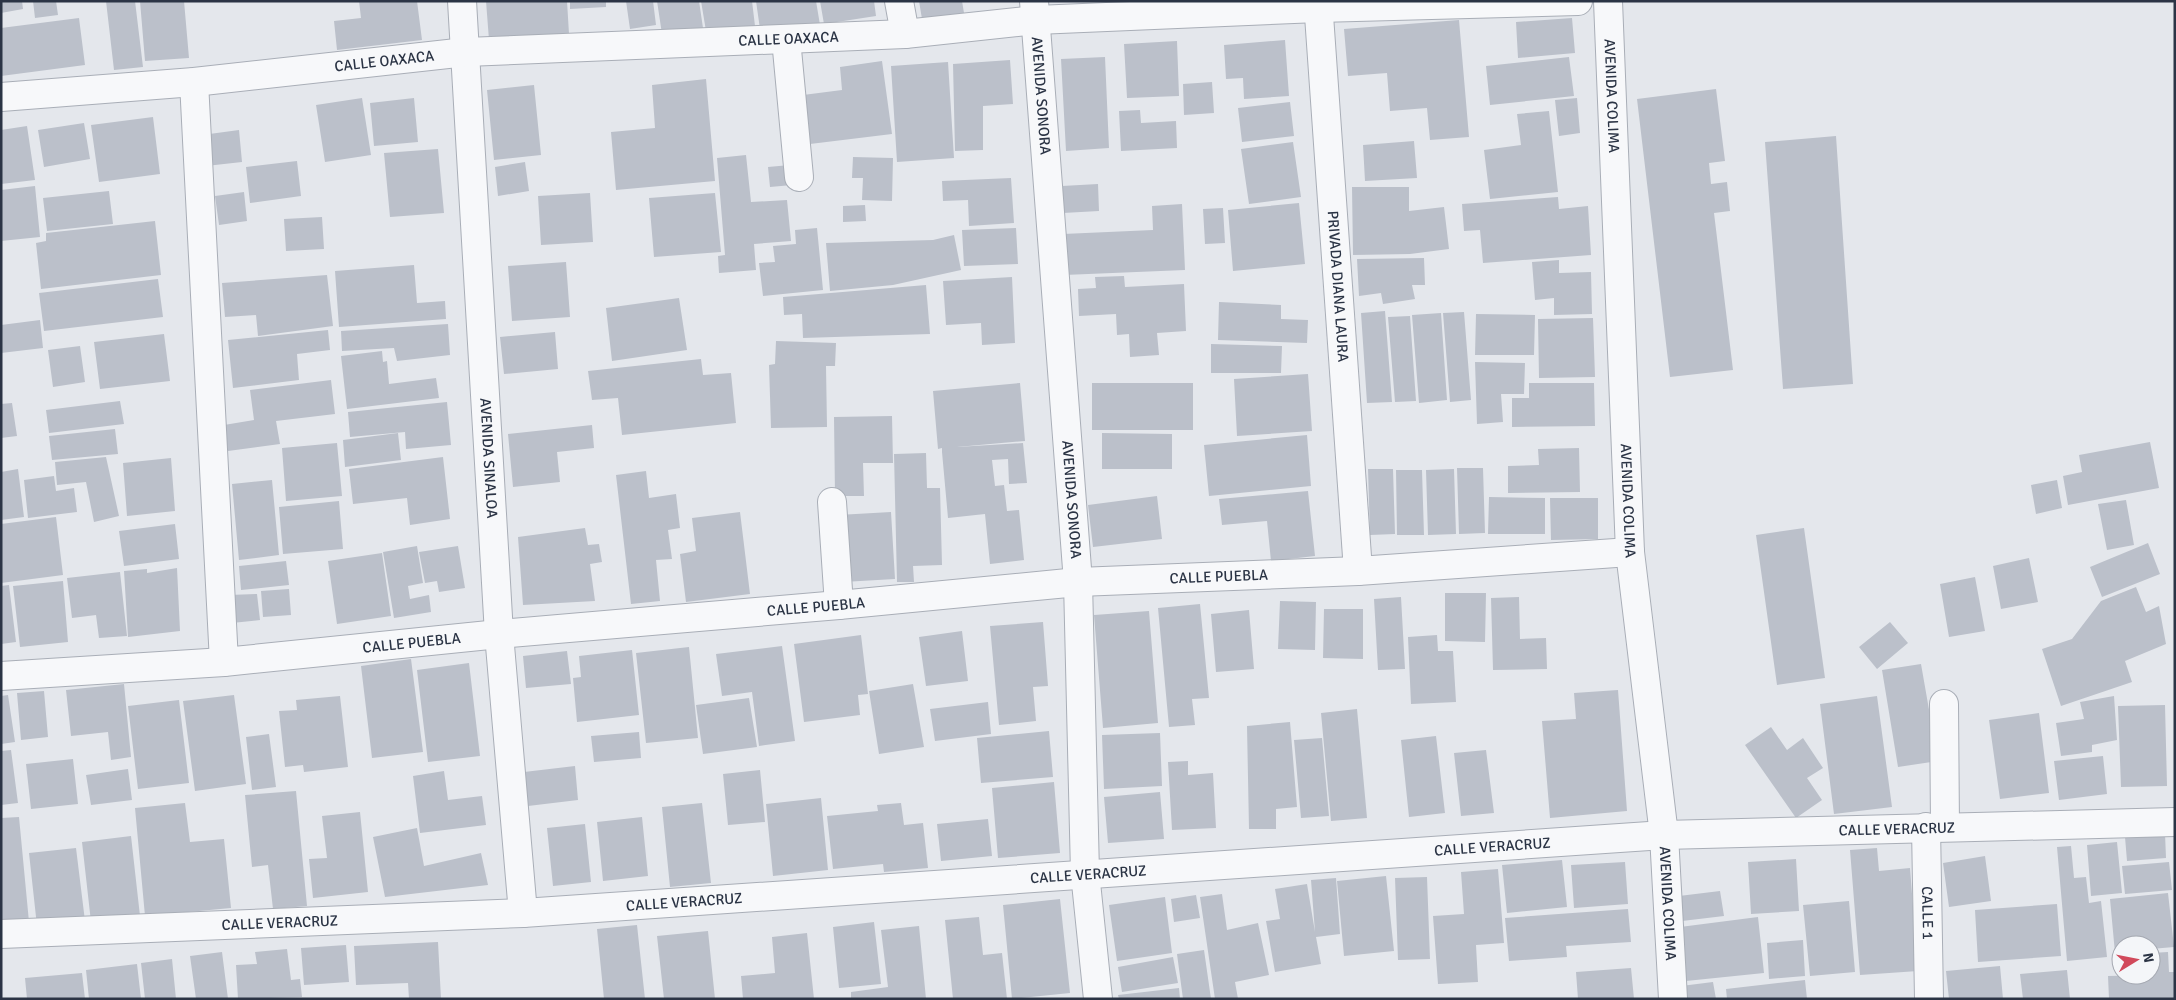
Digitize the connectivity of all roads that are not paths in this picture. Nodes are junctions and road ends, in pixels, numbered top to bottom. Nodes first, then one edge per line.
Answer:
1 (462, 1) edge
2 (899, 1) edge
3 (1578, 1) edge
4 (1608, 1) edge
5 (1318, 4) edge
6 (1035, 11) edge
7 (905, 34) junction
8 (786, 38) junction
9 (466, 52) junction
10 (194, 82) junction
11 (1, 97) edge
12 (799, 177) dead end
13 (832, 502) dead end
14 (1630, 552) junction
15 (1358, 571) junction
16 (1078, 582) junction
17 (839, 605) junction
18 (499, 634) junction
19 (224, 662) junction
20 (1, 676) edge
21 (1944, 704) dead end
22 (2175, 822) edge
23 (1936, 827) junction
24 (1664, 835) junction
25 (1085, 874) junction
26 (523, 913) junction
27 (1, 934) edge
28 (1098, 999) edge
29 (1672, 999) edge
30 (1929, 999) edge

1 - 9 street, AVENIDA SINALOA
2 - 7 street
3 - 5 street, CALLE OAXACA
4 - 14 street, AVENIDA COLIMA
5 - 6 street, CALLE OAXACA
5 - 15 street, PRIVADA DIANA LAURA
6 - 7 street, CALLE OAXACA
6 - 16 street, AVENIDA SONORA
7 - 8 street, CALLE OAXACA
8 - 9 street, CALLE OAXACA
8 - 12 street
9 - 10 street, CALLE OAXACA
9 - 18 street, AVENIDA SINALOA
10 - 11 street, CALLE OAXACA
10 - 19 street
13 - 17 street
14 - 15 street, CALLE PUEBLA
14 - 24 street, AVENIDA COLIMA
15 - 16 street, CALLE PUEBLA
16 - 17 street, CALLE PUEBLA
16 - 25 street, AVENIDA SONORA
17 - 18 street, CALLE PUEBLA
18 - 19 street, CALLE PUEBLA
18 - 26 street, AVENIDA SINALOA
19 - 20 street, CALLE PUEBLA
21 - 23 street, CALLE 1
22 - 23 street, CALLE VERACRUZ
23 - 24 street, CALLE VERACRUZ
23 - 30 street, CALLE 1
24 - 25 street, CALLE VERACRUZ
24 - 29 street, AVENIDA COLIMA
25 - 26 street, CALLE VERACRUZ
25 - 28 street, AVENIDA SONORA
26 - 27 street, CALLE VERACRUZ

